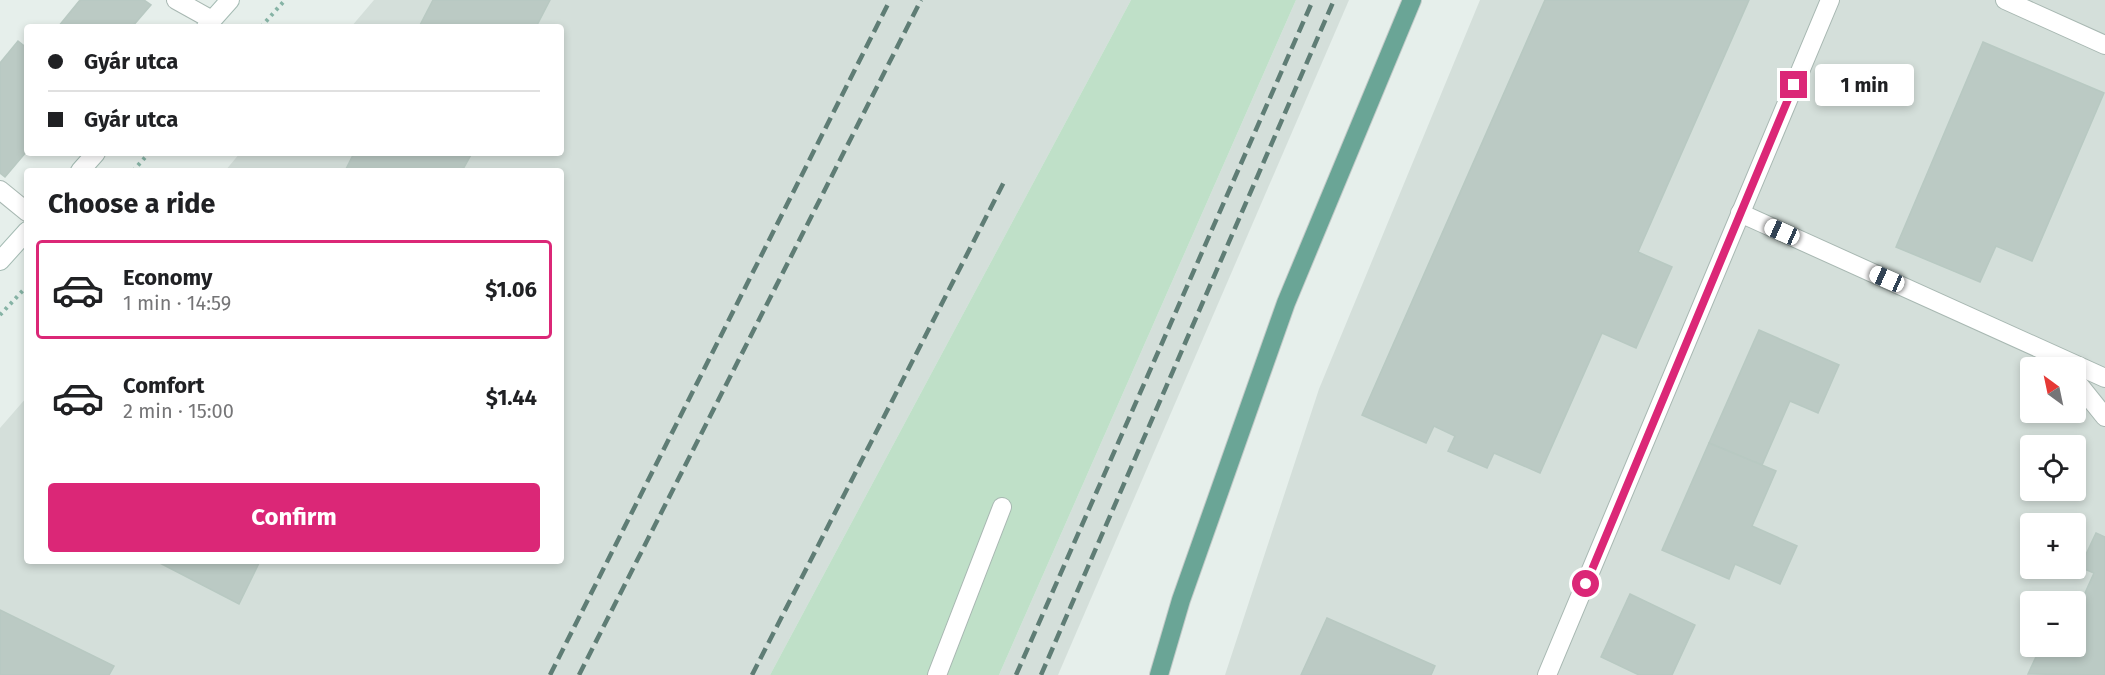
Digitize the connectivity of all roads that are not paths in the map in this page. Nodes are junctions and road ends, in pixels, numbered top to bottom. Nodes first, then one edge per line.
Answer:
1 (176, 0) edge
2 (230, 0) edge
3 (1412, 0) edge
4 (1830, 0) edge
5 (2005, 0) edge
6 (209, 24) edge
7 (2105, 45) edge
8 (93, 156) edge
9 (83, 168) edge
10 (0, 190) edge
11 (24, 210) edge
12 (1740, 213) junction
13 (24, 234) edge
14 (0, 261) edge
15 (2051, 357) edge
16 (2086, 371) edge
17 (2105, 378) edge
18 (2086, 393) edge
19 (2105, 417) edge
20 (1002, 507) dead end
21 (937, 675) edge
22 (1159, 675) edge
23 (1547, 675) edge

1 - 6 street
2 - 6 street
3 - 22 main road
4 - 12 street
5 - 7 street
8 - 9 street
10 - 11 street
12 - 15 street
12 - 23 street
13 - 14 street
16 - 17 street
18 - 19 street
20 - 21 street

